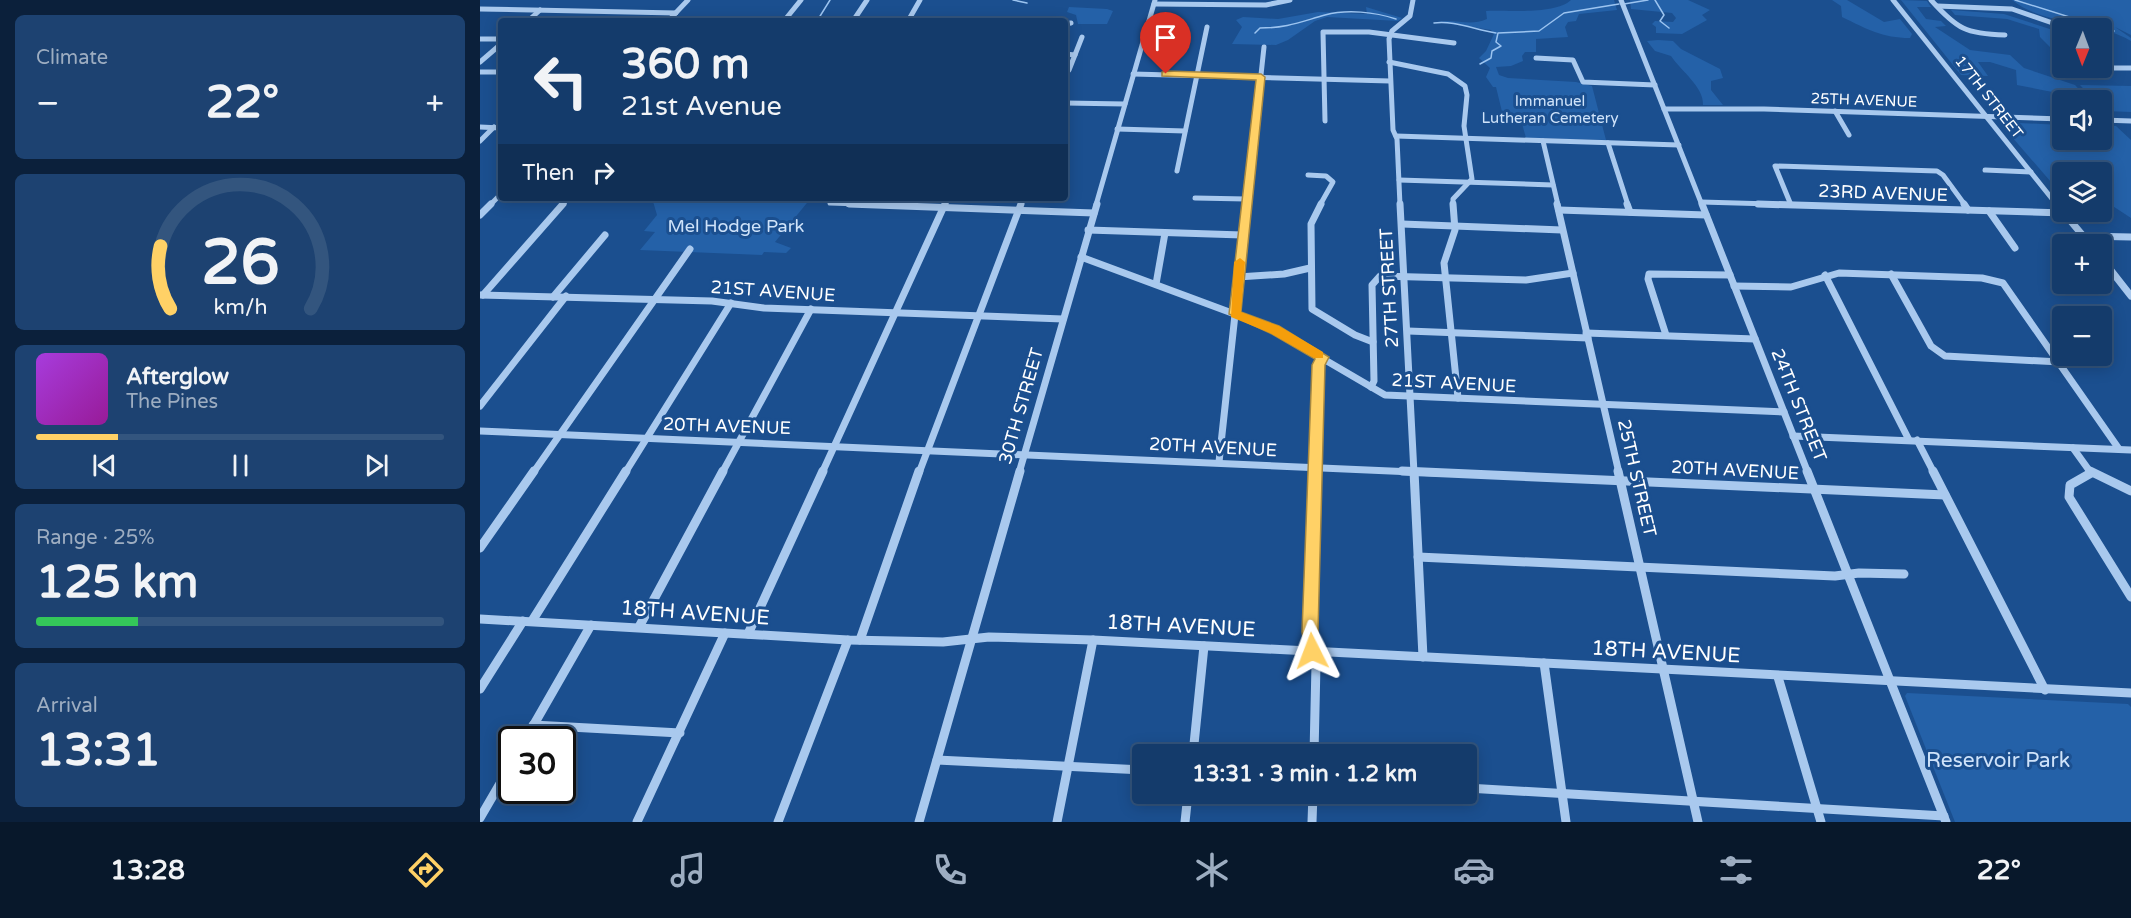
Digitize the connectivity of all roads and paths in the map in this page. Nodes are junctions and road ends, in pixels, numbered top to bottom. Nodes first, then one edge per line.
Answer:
1 (688, 0) edge
2 (801, 0) edge
3 (867, 0) edge
4 (920, 0) edge
5 (1290, 0) edge
6 (1413, 0) edge
7 (1622, 0) edge
8 (1893, 0) edge
9 (1931, 0) edge
10 (1154, 2) edge
11 (1937, 6) junction
12 (480, 9) edge
13 (540, 10) junction
14 (676, 13) junction
15 (531, 18) edge
16 (671, 18) edge
17 (786, 18) edge
18 (855, 18) edge
19 (910, 18) edge
20 (2052, 23) edge
21 (1207, 27) dead end
22 (2005, 35) dead end
23 (1389, 36) junction
24 (1082, 37) dead end
25 (480, 39) edge
26 (498, 42) edge
27 (1454, 43) dead end
28 (498, 45) edge
29 (1264, 47) dead end
30 (1068, 54) edge
31 (1075, 55) junction
32 (1536, 58) dead end
33 (480, 62) edge
34 (1389, 62) junction
35 (2112, 68) edge
36 (2131, 68) edge
37 (1069, 70) dead end
38 (480, 72) edge
39 (498, 72) edge
40 (1133, 74) junction
41 (1197, 75) junction
42 (1261, 77) junction
43 (1324, 79) junction
44 (1390, 81) junction
45 (1655, 85) junction
46 (1068, 103) edge
47 (1125, 104) junction
48 (1664, 109) junction
49 (1835, 111) junction
50 (1986, 116) junction
51 (2052, 119) edge
52 (2112, 120) edge
53 (1325, 121) dead end
54 (2131, 121) edge
55 (480, 127) edge
56 (498, 128) edge
57 (1118, 129) junction
58 (1185, 131) junction
59 (1849, 135) dead end
60 (1396, 136) junction
61 (1466, 139) junction
62 (480, 141) edge
63 (1544, 141) junction
64 (1608, 143) junction
65 (1678, 145) junction
66 (1985, 170) dead end
67 (1177, 171) dead end
68 (2031, 172) junction
69 (1308, 175) dead end
70 (1399, 180) junction
71 (1469, 182) junction
72 (1553, 185) junction
73 (498, 197) edge
74 (1194, 198) dead end
75 (2052, 198) edge
76 (1246, 199) junction
77 (565, 201) edge
78 (946, 201) edge
79 (1022, 201) edge
80 (1701, 202) junction
81 (830, 203) dead end
82 (1791, 205) junction
83 (943, 208) junction
84 (1018, 210) junction
85 (1559, 210) junction
86 (1968, 210) junction
87 (1989, 211) junction
88 (1630, 212) junction
89 (2052, 212) edge
90 (1094, 213) junction
91 (481, 214) edge
92 (1706, 215) junction
93 (2071, 222) edge
94 (1402, 224) junction
95 (1456, 226) junction
96 (1088, 230) junction
97 (1562, 230) junction
98 (1165, 232) junction
99 (2081, 234) edge
100 (605, 235) dead end
101 (1242, 235) junction
102 (2112, 237) edge
103 (2131, 237) edge
104 (2015, 248) dead end
105 (690, 249) dead end
106 (1081, 257) junction
107 (1310, 268) junction
108 (2112, 272) edge
109 (1573, 273) junction
110 (1405, 274) junction
111 (1825, 274) junction
112 (1891, 274) junction
113 (1730, 275) junction
114 (1445, 276) junction
115 (1238, 277) junction
116 (1156, 284) junction
117 (1734, 286) junction
118 (481, 295) edge
119 (566, 296) junction
120 (2131, 296) edge
121 (553, 297) junction
122 (655, 299) junction
123 (731, 303) junction
124 (811, 309) junction
125 (895, 313) junction
126 (1235, 314) junction
127 (978, 316) junction
128 (1063, 319) junction
129 (1408, 331) junction
130 (1452, 333) junction
131 (1587, 335) junction
132 (1666, 335) junction
133 (1755, 339) junction
134 (1373, 342) junction
135 (2052, 351) edge
136 (1322, 357) junction
137 (2052, 363) edge
138 (2062, 366) edge
139 (1371, 387) junction
140 (1411, 397) junction
141 (1458, 398) junction
142 (1603, 405) junction
143 (480, 406) edge
144 (1784, 412) junction
145 (480, 431) edge
146 (560, 434) junction
147 (1793, 436) junction
148 (647, 438) junction
149 (1913, 440) junction
150 (740, 442) junction
151 (834, 446) junction
152 (2073, 448) junction
153 (928, 449) junction
154 (2119, 449) junction
155 (2131, 450) edge
156 (1025, 453) junction
157 (1219, 462) junction
158 (1315, 466) junction
159 (1413, 470) junction
160 (2091, 473) junction
161 (1620, 480) junction
162 (1815, 489) junction
163 (2131, 491) edge
164 (1945, 495) junction
165 (480, 548) edge
166 (1418, 557) junction
167 (1640, 568) junction
168 (1848, 574) junction
169 (1904, 574) dead end
170 (2131, 597) edge
171 (480, 619) edge
172 (528, 621) junction
173 (591, 625) junction
174 (639, 627) junction
175 (725, 633) junction
176 (748, 634) junction
177 (973, 638) junction
178 (849, 640) junction
179 (860, 640) junction
180 (1093, 640) junction
181 (1204, 646) junction
182 (1312, 651) junction
183 (1423, 657) junction
184 (1544, 663) junction
185 (1664, 670) junction
186 (1778, 677) junction
187 (1892, 682) junction
188 (480, 689) edge
189 (2045, 690) junction
190 (2131, 693) edge
191 (533, 725) joint
192 (680, 733) junction
193 (1194, 744) edge
194 (1314, 744) edge
195 (937, 760) junction
196 (1068, 767) junction
197 (1132, 770) edge
198 (498, 787) edge
199 (1477, 789) edge
200 (1562, 794) junction
201 (1693, 801) junction
202 (1187, 804) edge
203 (1313, 804) edge
204 (1817, 808) junction
205 (480, 818) edge
206 (1945, 819) edge
207 (637, 822) edge
208 (778, 822) edge
209 (919, 822) edge
210 (1057, 822) edge
211 (1185, 822) edge
212 (1312, 822) edge
213 (1566, 822) edge
214 (1698, 822) edge
215 (1821, 822) edge

1 - 14 street
2 - 17 street
3 - 18 street
4 - 19 street
5 - 10 street
6 - 23 street
7 - 45 street, 24TH STREET
8 - 50 street, 17TH STREET
9 - 11 street
10 - 40 street, 30TH STREET
11 - 20 street
11 - 22 street
12 - 13 street
13 - 14 street
13 - 15 street
14 - 16 street
21 - 41 street
23 - 27 street
23 - 34 street, 27TH STREET
23 - 43 street
24 - 31 street
25 - 26 street
28 - 33 street
29 - 42 street
30 - 31 street
31 - 37 street
32 - 45 street
34 - 44 street, 27TH STREET
34 - 61 street
35 - 36 street
38 - 39 street
40 - 41 street
40 - 47 street, 30TH STREET
41 - 42 street
41 - 58 street
42 - 43 street
42 - 76 street
43 - 44 street
43 - 53 street
44 - 60 street, 27TH STREET
45 - 48 street, 24TH STREET
46 - 47 street
47 - 57 street, 30TH STREET
48 - 49 street, 25TH AVENUE
48 - 65 street, 24TH STREET
49 - 50 street, 25TH AVENUE
49 - 59 street
50 - 51 street, 25TH AVENUE
50 - 68 street, 17TH STREET
52 - 54 street
55 - 56 street
56 - 62 street
57 - 58 street
57 - 90 street, 30TH STREET
58 - 67 street
60 - 61 street
60 - 70 street, 27TH STREET
61 - 63 street
61 - 71 street
63 - 64 street
63 - 72 street, 25TH STREET
64 - 65 street
64 - 88 street
65 - 80 street, 24TH STREET
66 - 68 street
68 - 75 street, 17TH STREET
69 - 107 street
70 - 71 street
70 - 94 street, 27TH STREET
71 - 72 street
71 - 95 street
72 - 85 street, 25TH STREET
73 - 91 street
74 - 76 street
76 - 101 street
77 - 118 street
78 - 83 street
79 - 84 street
80 - 82 street, 23RD AVENUE
80 - 92 street, 24TH STREET
81 - 83 street
82 - 86 street, 23RD AVENUE
82 - 86 street
83 - 84 street
83 - 125 street
84 - 90 street
84 - 127 street
85 - 88 street
85 - 97 street, 25TH STREET
86 - 87 street, 23RD AVENUE
87 - 89 street, 23RD AVENUE
87 - 104 street
88 - 92 street
90 - 96 street, 30TH STREET
92 - 113 street, 24TH STREET
93 - 99 street, 17TH STREET
94 - 95 street
94 - 110 street, 27TH STREET
95 - 97 street
95 - 114 street
96 - 98 street
96 - 106 street, 30TH STREET
97 - 109 street, 25TH STREET
98 - 101 street
98 - 116 street
100 - 121 street
101 - 115 street
102 - 103 street
105 - 122 street
106 - 116 street, 21ST AVENUE
106 - 128 street, 30TH STREET
107 - 115 street
107 - 134 street
108 - 120 street
109 - 114 street
109 - 131 street, 25TH STREET
110 - 114 street
110 - 129 street, 27TH STREET
110 - 134 street
111 - 112 street
111 - 117 street
111 - 149 street
112 - 135 street
112 - 137 street
113 - 117 street, 24TH STREET
113 - 132 street
114 - 130 street
115 - 126 street
116 - 126 street, 21ST AVENUE
117 - 133 street, 24TH STREET
118 - 121 street, 21ST AVENUE
119 - 121 street, 21ST AVENUE
119 - 122 street, 21ST AVENUE
119 - 143 street
122 - 123 street, 21ST AVENUE
122 - 146 street
123 - 124 street, 21ST AVENUE
123 - 148 street
124 - 125 street, 21ST AVENUE
124 - 150 street
125 - 127 street, 21ST AVENUE
125 - 151 street
126 - 136 street, 21ST AVENUE
126 - 157 street
127 - 128 street, 21ST AVENUE
127 - 153 street
128 - 156 street, 30TH STREET
129 - 130 street
129 - 140 street, 27TH STREET
130 - 131 street
130 - 141 street
131 - 132 street
131 - 142 street, 25TH STREET
132 - 133 street
133 - 144 street, 24TH STREET
134 - 139 street
136 - 139 street, 21ST AVENUE
136 - 158 street
138 - 154 street
139 - 140 street, 21ST AVENUE
140 - 141 street, 21ST AVENUE
140 - 159 street, 27TH STREET
141 - 142 street, 21ST AVENUE
142 - 144 street, 21ST AVENUE
142 - 161 street, 25TH STREET
144 - 147 street, 24TH STREET
145 - 146 street, 20TH AVENUE
146 - 148 street, 20TH AVENUE
146 - 165 street
147 - 149 street
147 - 162 street, 24TH STREET
148 - 150 street, 20TH AVENUE
148 - 172 street
149 - 152 street
149 - 164 street
150 - 151 street, 20TH AVENUE
150 - 174 street
151 - 153 street, 20TH AVENUE
151 - 176 street
152 - 154 street
152 - 160 street
153 - 156 street, 20TH AVENUE
153 - 179 street
154 - 155 street
156 - 157 street, 20TH AVENUE
156 - 177 street, 30TH STREET
157 - 158 street, 20TH AVENUE
158 - 159 street, 20TH AVENUE
158 - 182 street
159 - 161 street, 20TH AVENUE
159 - 166 street, 27TH STREET
160 - 163 street
160 - 170 street
161 - 162 street, 20TH AVENUE
161 - 167 street, 25TH STREET
162 - 164 street, 20TH AVENUE
162 - 168 street, 24TH STREET
164 - 189 street
166 - 167 street
166 - 183 street, 27TH STREET
167 - 168 street
167 - 185 street, 25TH STREET
168 - 169 street
168 - 187 street, 24TH STREET
171 - 172 street, 18TH AVENUE
172 - 173 street, 18TH AVENUE
172 - 188 street
173 - 174 street, 18TH AVENUE
173 - 191 street
174 - 175 street, 18TH AVENUE
175 - 176 street, 18TH AVENUE
175 - 192 street
176 - 178 street, 18TH AVENUE
177 - 179 street, 18TH AVENUE
177 - 180 street, 18TH AVENUE
177 - 195 street, 30TH STREET
178 - 179 street, 18TH AVENUE
178 - 208 street
180 - 181 street, 18TH AVENUE
180 - 196 street
181 - 182 street, 18TH AVENUE
181 - 193 street
182 - 183 street, 18TH AVENUE
182 - 194 street
183 - 184 street, 18TH AVENUE
184 - 185 street, 18TH AVENUE
184 - 200 street
185 - 186 street, 18TH AVENUE
185 - 201 street, 25TH STREET
186 - 187 street, 18TH AVENUE
186 - 204 street
187 - 189 street, 18TH AVENUE
187 - 206 street, 24TH STREET
189 - 190 street, 18TH AVENUE
191 - 192 street
192 - 207 street
195 - 196 street
195 - 209 street, 30TH STREET
196 - 197 street
196 - 210 street
198 - 205 street
199 - 200 street
200 - 201 street
200 - 213 street
201 - 204 street
201 - 214 street, 25TH STREET
202 - 211 street
203 - 212 street
204 - 206 street
204 - 215 street

